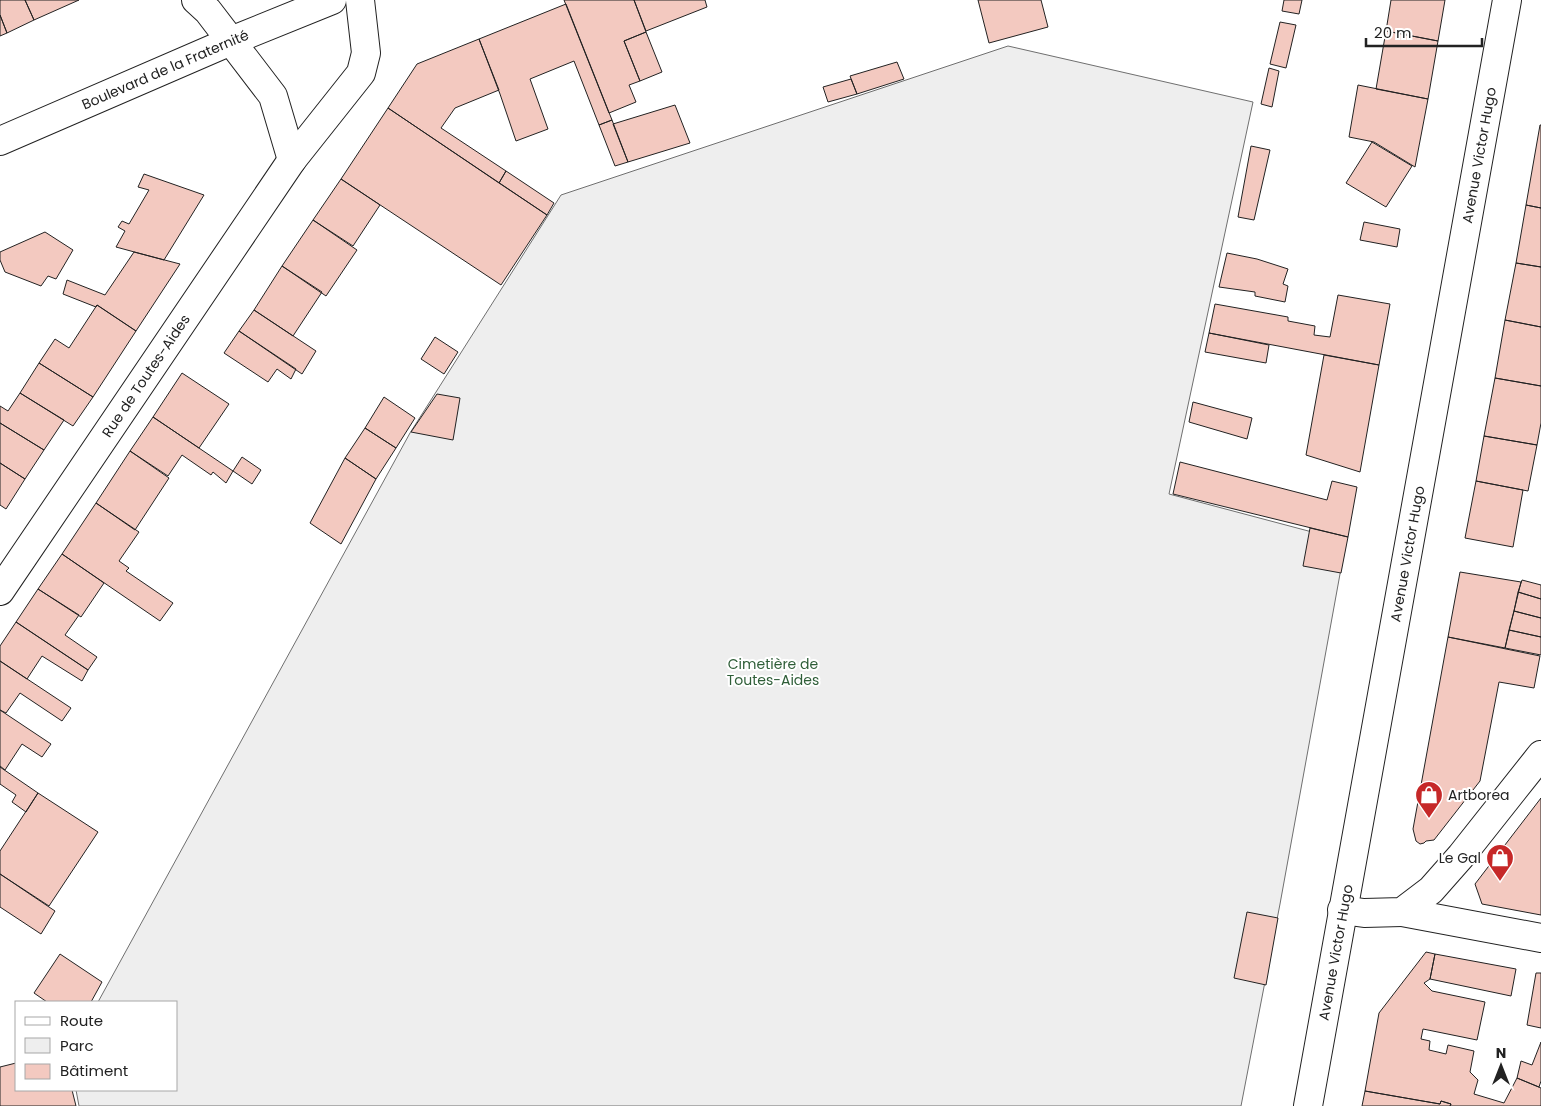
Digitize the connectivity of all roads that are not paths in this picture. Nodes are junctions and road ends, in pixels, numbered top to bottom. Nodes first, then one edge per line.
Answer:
1 (196, 0) edge
2 (332, 0) edge
3 (360, 0) edge
4 (1507, 0) edge
5 (231, 41) junction
6 (0, 141) edge
7 (292, 160) junction
8 (0, 591) edge
9 (1541, 755) edge
10 (1342, 910) junction
11 (1402, 912) junction
12 (1541, 938) edge
13 (1308, 1106) edge

1 - 5 street
2 - 5 street, Boulevard de la Fraternité
3 - 7 street, Rue de Toutes-Aides
4 - 10 street, Avenue Victor Hugo
5 - 6 street, Boulevard de la Fraternité
5 - 7 street
7 - 8 street, Rue de Toutes-Aides
9 - 11 street
10 - 11 street
10 - 13 street, Avenue Victor Hugo
11 - 12 street

